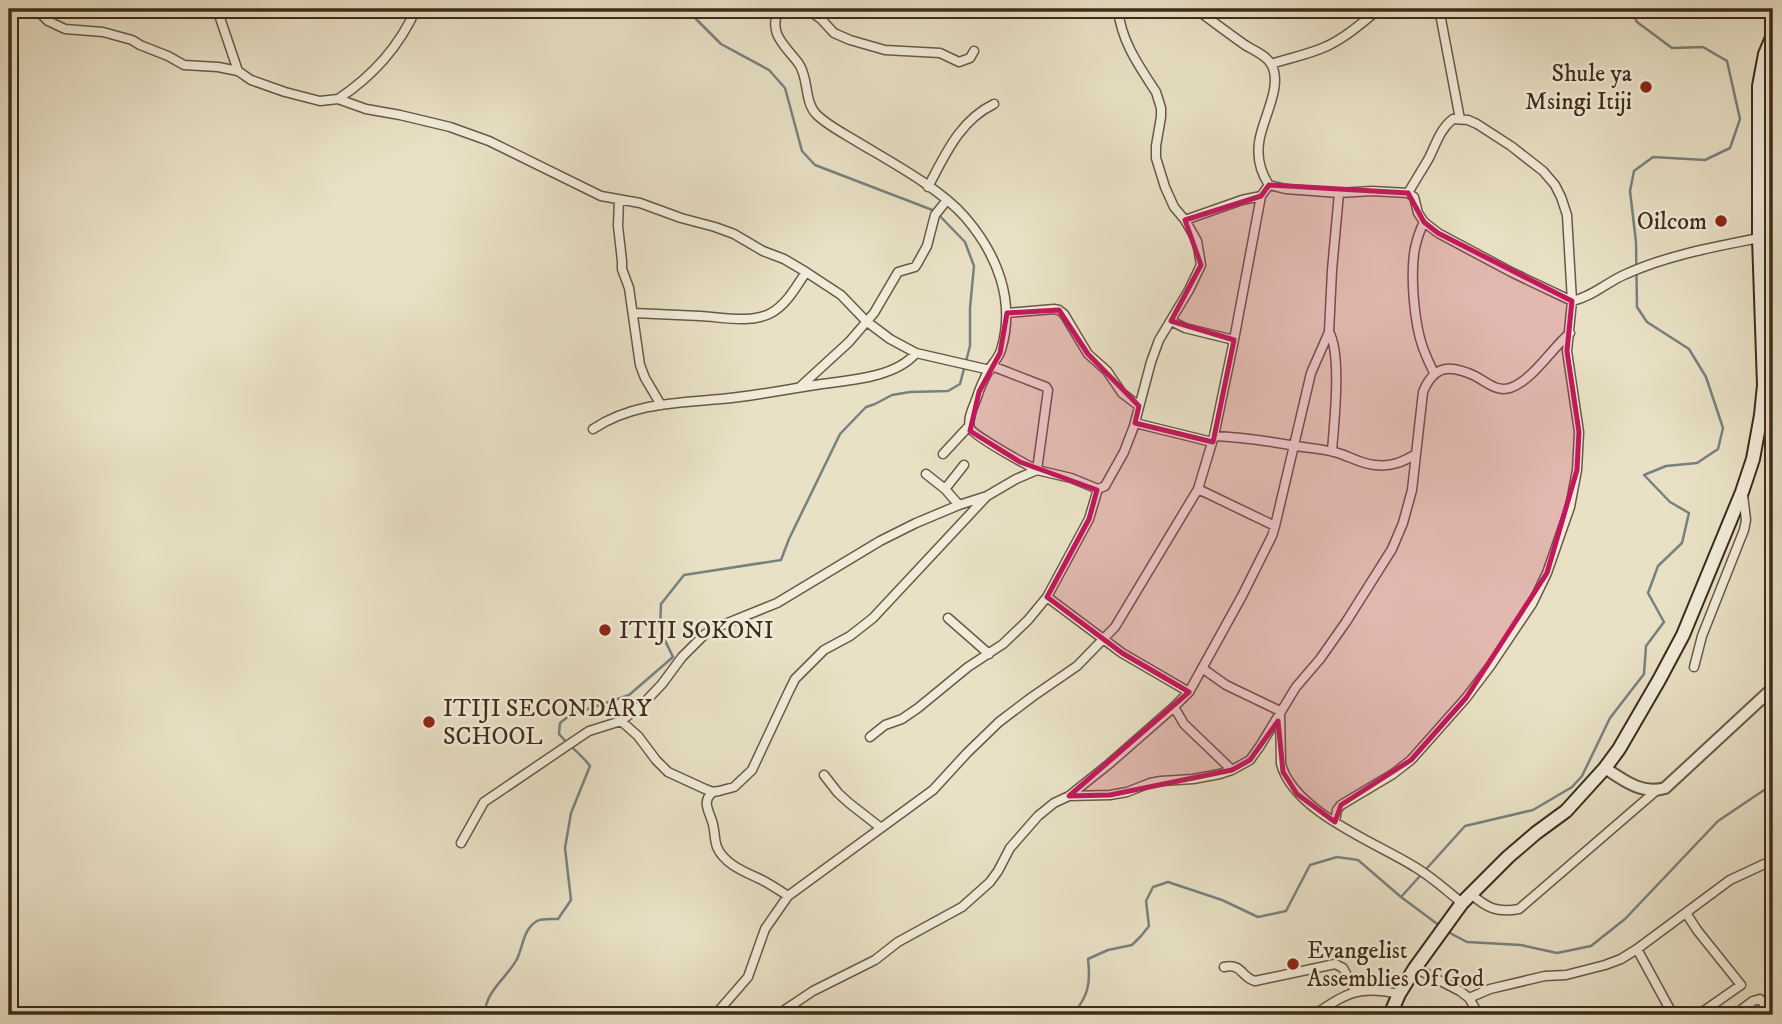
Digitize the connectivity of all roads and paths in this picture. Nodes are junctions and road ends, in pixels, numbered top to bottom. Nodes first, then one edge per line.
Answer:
1 (28, 9) edge
2 (217, 9) edge
3 (416, 9) edge
4 (779, 9) edge
5 (807, 9) edge
6 (1118, 9) edge
7 (1196, 9) edge
8 (1379, 9) edge
9 (1437, 9) edge
10 (1773, 35) edge
11 (974, 51) dead end
12 (1271, 64) junction
13 (238, 72) junction
14 (338, 99) junction
15 (994, 104) dead end
16 (1460, 119) junction
17 (1269, 185) junction
18 (928, 187) junction
19 (1339, 193) junction
20 (1408, 193) junction
21 (1261, 196) junction
22 (619, 200) junction
23 (944, 204) junction
24 (1185, 220) junction
25 (1424, 222) junction
26 (1759, 238) junction
27 (806, 272) junction
28 (1572, 301) junction
29 (634, 313) junction
30 (1007, 313) junction
31 (866, 321) junction
32 (1171, 321) junction
33 (1329, 332) junction
34 (1570, 333) junction
35 (1234, 340) junction
36 (916, 353) junction
37 (991, 368) junction
38 (1434, 373) junction
39 (798, 388) junction
40 (661, 405) junction
41 (1139, 405) junction
42 (1135, 423) junction
43 (969, 426) junction
44 (593, 429) dead end
45 (1213, 439) junction
46 (1294, 446) junction
47 (1332, 451) junction
48 (943, 454) dead end
49 (1416, 454) junction
50 (964, 466) dead end
51 (1037, 470) junction
52 (926, 474) dead end
53 (944, 489) junction
54 (1098, 489) junction
55 (1198, 489) junction
56 (1742, 492) junction
57 (987, 496) junction
58 (959, 505) junction
59 (1275, 526) junction
60 (1047, 597) junction
61 (947, 618) dead end
62 (1105, 639) junction
63 (989, 654) junction
64 (1694, 667) dead end
65 (1202, 668) junction
66 (1773, 688) edge
67 (1189, 692) junction
68 (1174, 707) junction
69 (1280, 711) junction
70 (621, 720) junction
71 (870, 737) dead end
72 (1605, 768) junction
73 (1232, 770) junction
74 (824, 775) dead end
75 (1657, 790) junction
76 (713, 792) junction
77 (1069, 796) junction
78 (1335, 822) junction
79 (881, 828) junction
80 (461, 843) dead end
81 (1772, 863) edge
82 (788, 896) junction
83 (1466, 899) junction
84 (1686, 913) junction
85 (1637, 949) junction
86 (1224, 967) dead end
87 (1415, 968) junction
88 (1356, 992) junction
89 (1399, 994) junction
90 (1469, 999) junction
91 (715, 1015) edge
92 (777, 1015) edge
93 (1314, 1015) edge
94 (1390, 1015) edge
95 (1479, 1015) edge
96 (1673, 1015) edge
97 (1698, 1015) edge
98 (1734, 1015) edge
99 (1773, 1015) edge

1 - 13 street
2 - 13 street
3 - 14 street
4 - 18 street
5 - 11 street
6 - 24 street
7 - 12 street
8 - 12 street
9 - 16 street
10 - 26 main road
12 - 17 street
13 - 14 street
14 - 22 street
15 - 18 street
16 - 20 street
16 - 28 street
17 - 19 street
17 - 21 street
18 - 23 street
19 - 20 street
19 - 33 street
20 - 25 street
21 - 24 street
21 - 35 street
22 - 27 street
22 - 29 street
23 - 30 street
23 - 31 street
24 - 32 street
25 - 28 street
25 - 38 street
26 - 28 street
26 - 56 main road
27 - 29 street
27 - 31 street
28 - 34 street
29 - 40 street
30 - 37 street
30 - 41 street
31 - 36 street
31 - 39 street
32 - 35 street
32 - 41 street
33 - 46 street
33 - 47 street
34 - 38 street
34 - 78 street
35 - 45 street
36 - 37 street
36 - 39 street
37 - 43 street
37 - 51 street
38 - 49 street
39 - 40 street
40 - 44 street
41 - 42 street
42 - 45 street
42 - 54 street
43 - 48 street
43 - 51 street
45 - 46 street
45 - 55 street
46 - 47 street
46 - 59 street
47 - 49 street
49 - 69 street
50 - 53 street
51 - 54 street
51 - 57 street
52 - 53 street
53 - 58 street
54 - 60 street
55 - 59 street
55 - 62 street
56 - 64 street
56 - 72 main road
57 - 58 street
57 - 76 street
58 - 70 street
59 - 65 street
60 - 62 street
60 - 63 street
61 - 63 street
62 - 67 street
62 - 79 street
63 - 71 street
65 - 67 street
65 - 69 street
66 - 75 street
67 - 68 street
68 - 73 street
68 - 77 street
69 - 73 street
69 - 78 street
70 - 76 street
70 - 80 street
72 - 75 street
72 - 83 main road
73 - 77 street
74 - 79 street
75 - 83 street
76 - 82 street
77 - 92 street
78 - 83 street
79 - 82 street
81 - 84 street
82 - 91 street
83 - 87 main road
84 - 85 street
84 - 97 street
85 - 90 street
85 - 96 street
86 - 88 street
87 - 89 main road
87 - 90 street
88 - 89 street
88 - 93 street
89 - 94 main road
90 - 95 street
98 - 99 street

